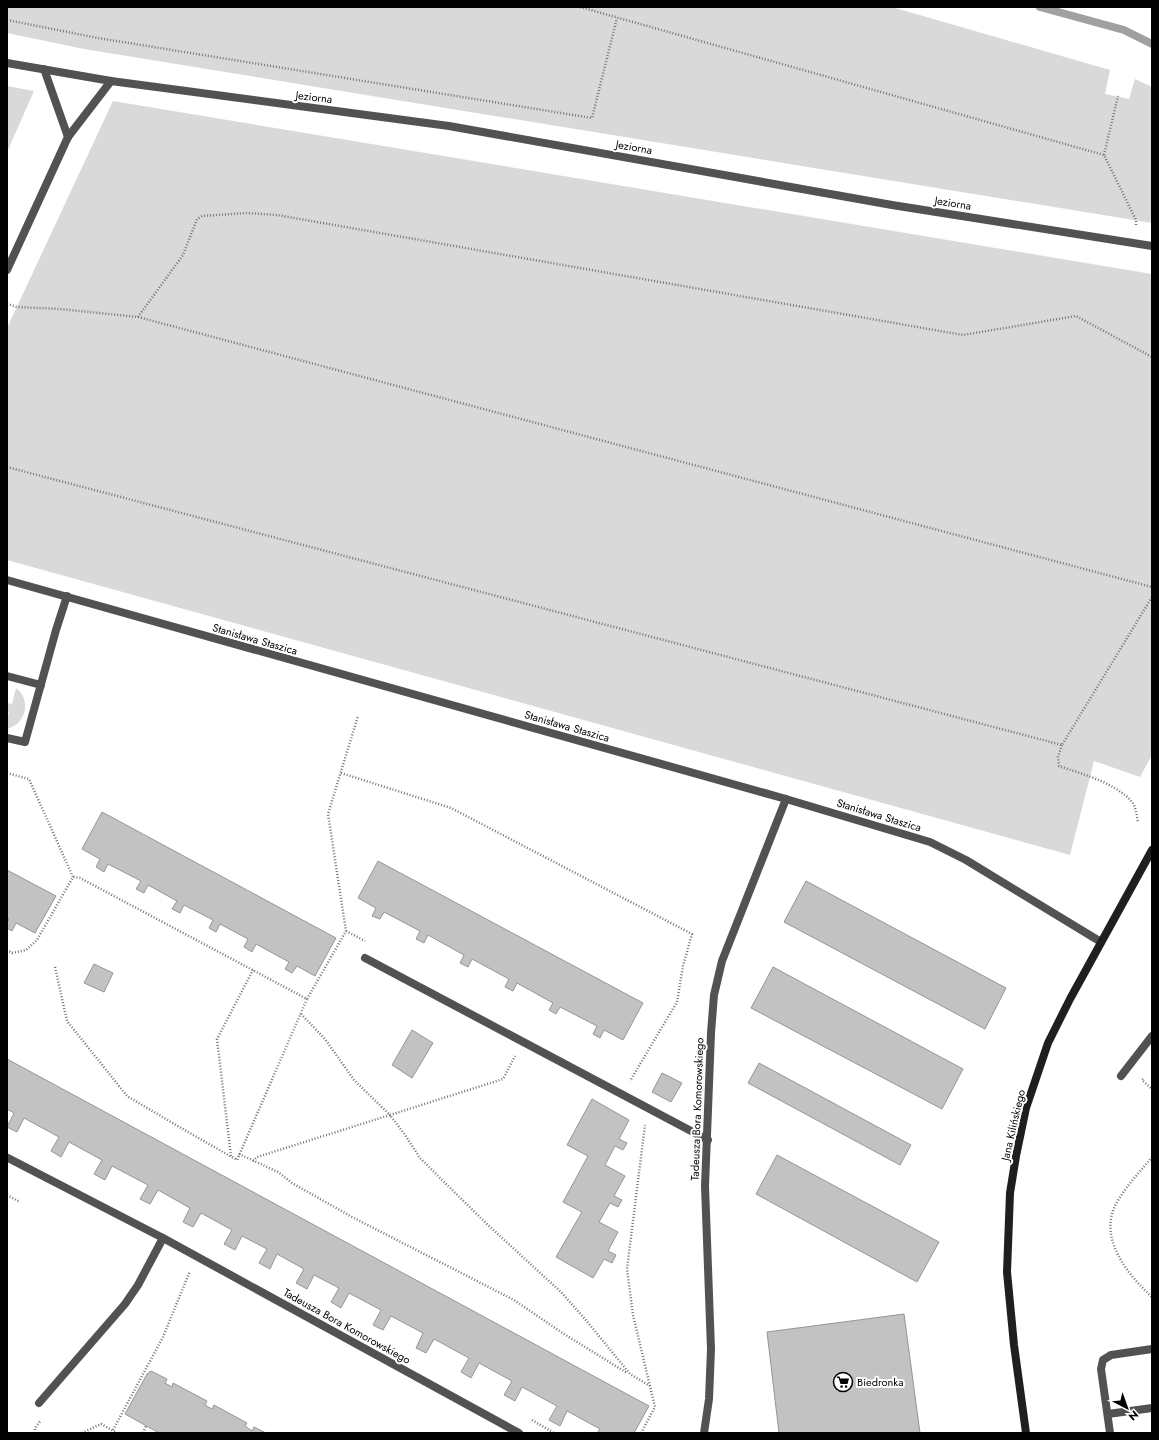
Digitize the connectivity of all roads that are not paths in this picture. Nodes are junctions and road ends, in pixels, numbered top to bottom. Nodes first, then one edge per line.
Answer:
1 (7, 62) edge
2 (44, 69) junction
3 (111, 81) junction
4 (68, 137) junction
5 (1152, 246) edge
6 (7, 270) edge
7 (7, 580) edge
8 (67, 596) junction
9 (7, 676) edge
10 (41, 685) junction
11 (7, 738) edge
12 (786, 799) junction
13 (1152, 850) edge
14 (1101, 942) junction
15 (365, 958) dead end
16 (1152, 1036) edge
17 (1120, 1076) dead end
18 (708, 1140) junction
19 (8, 1158) dead end
20 (163, 1238) junction
21 (1152, 1349) edge
22 (39, 1403) dead end
23 (1152, 1408) edge
24 (1108, 1414) junction
25 (519, 1433) edge
26 (704, 1433) edge
27 (1026, 1433) edge
28 (1110, 1433) edge

1 - 2 street, Jeziorna
2 - 3 street, Jeziorna
2 - 4 street
3 - 4 street
3 - 5 street, Jeziorna
4 - 6 street
7 - 8 street, Stanisława Staszica
8 - 10 street
8 - 12 street, Stanisława Staszica
9 - 10 street
10 - 11 street
12 - 14 street, Stanisława Staszica
12 - 18 street, Tadeusza Bora Komorowskiego
13 - 14 main road, Jana Kilińskiego
14 - 27 main road, Jana Kilińskiego
15 - 18 street
16 - 17 street
18 - 26 street, Tadeusza Bora Komorowskiego
19 - 20 street, Tadeusza Bora Komorowskiego
20 - 22 street
20 - 25 street, Tadeusza Bora Komorowskiego
21 - 24 street
23 - 24 street
24 - 28 street

